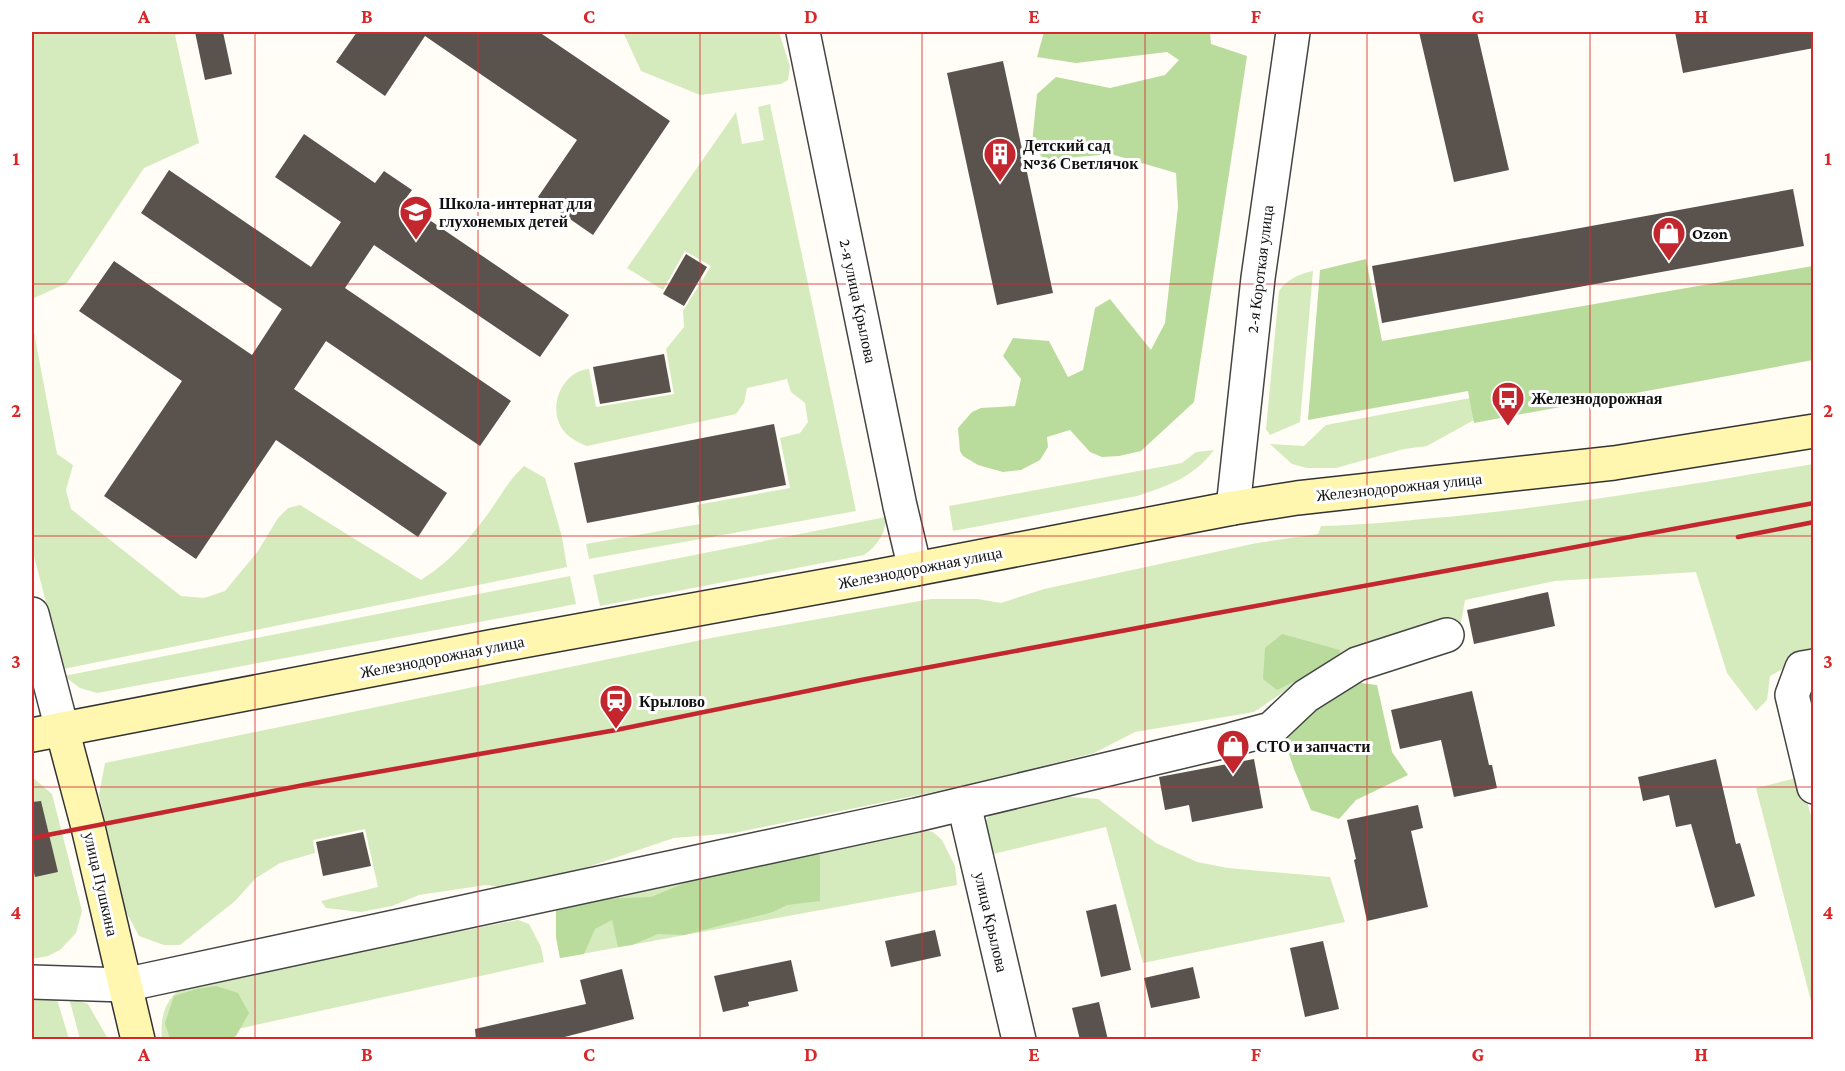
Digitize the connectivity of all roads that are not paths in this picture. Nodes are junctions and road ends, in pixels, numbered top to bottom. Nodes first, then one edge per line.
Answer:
1 (803, 32) edge
2 (1293, 32) edge
3 (1814, 431) edge
4 (1233, 508) junction
5 (915, 569) junction
6 (32, 614) edge
7 (1447, 635) dead end
8 (1814, 666) edge
9 (47, 732) edge
10 (1814, 787) edge
11 (964, 804) junction
12 (32, 982) edge
13 (124, 985) junction
14 (138, 1040) edge
15 (1019, 1040) edge

1 - 5 street, 2-я улица Крылова
2 - 4 street, 2-я Короткая улица
3 - 4 main road, Железнодорожная улица
4 - 5 main road, Железнодорожная улица
5 - 9 main road, Железнодорожная улица
6 - 9 street
7 - 11 street
8 - 10 street
9 - 13 main road, улица Пушкина
11 - 13 street
11 - 15 street, улица Крылова
12 - 13 street
13 - 14 main road, улица Пушкина

